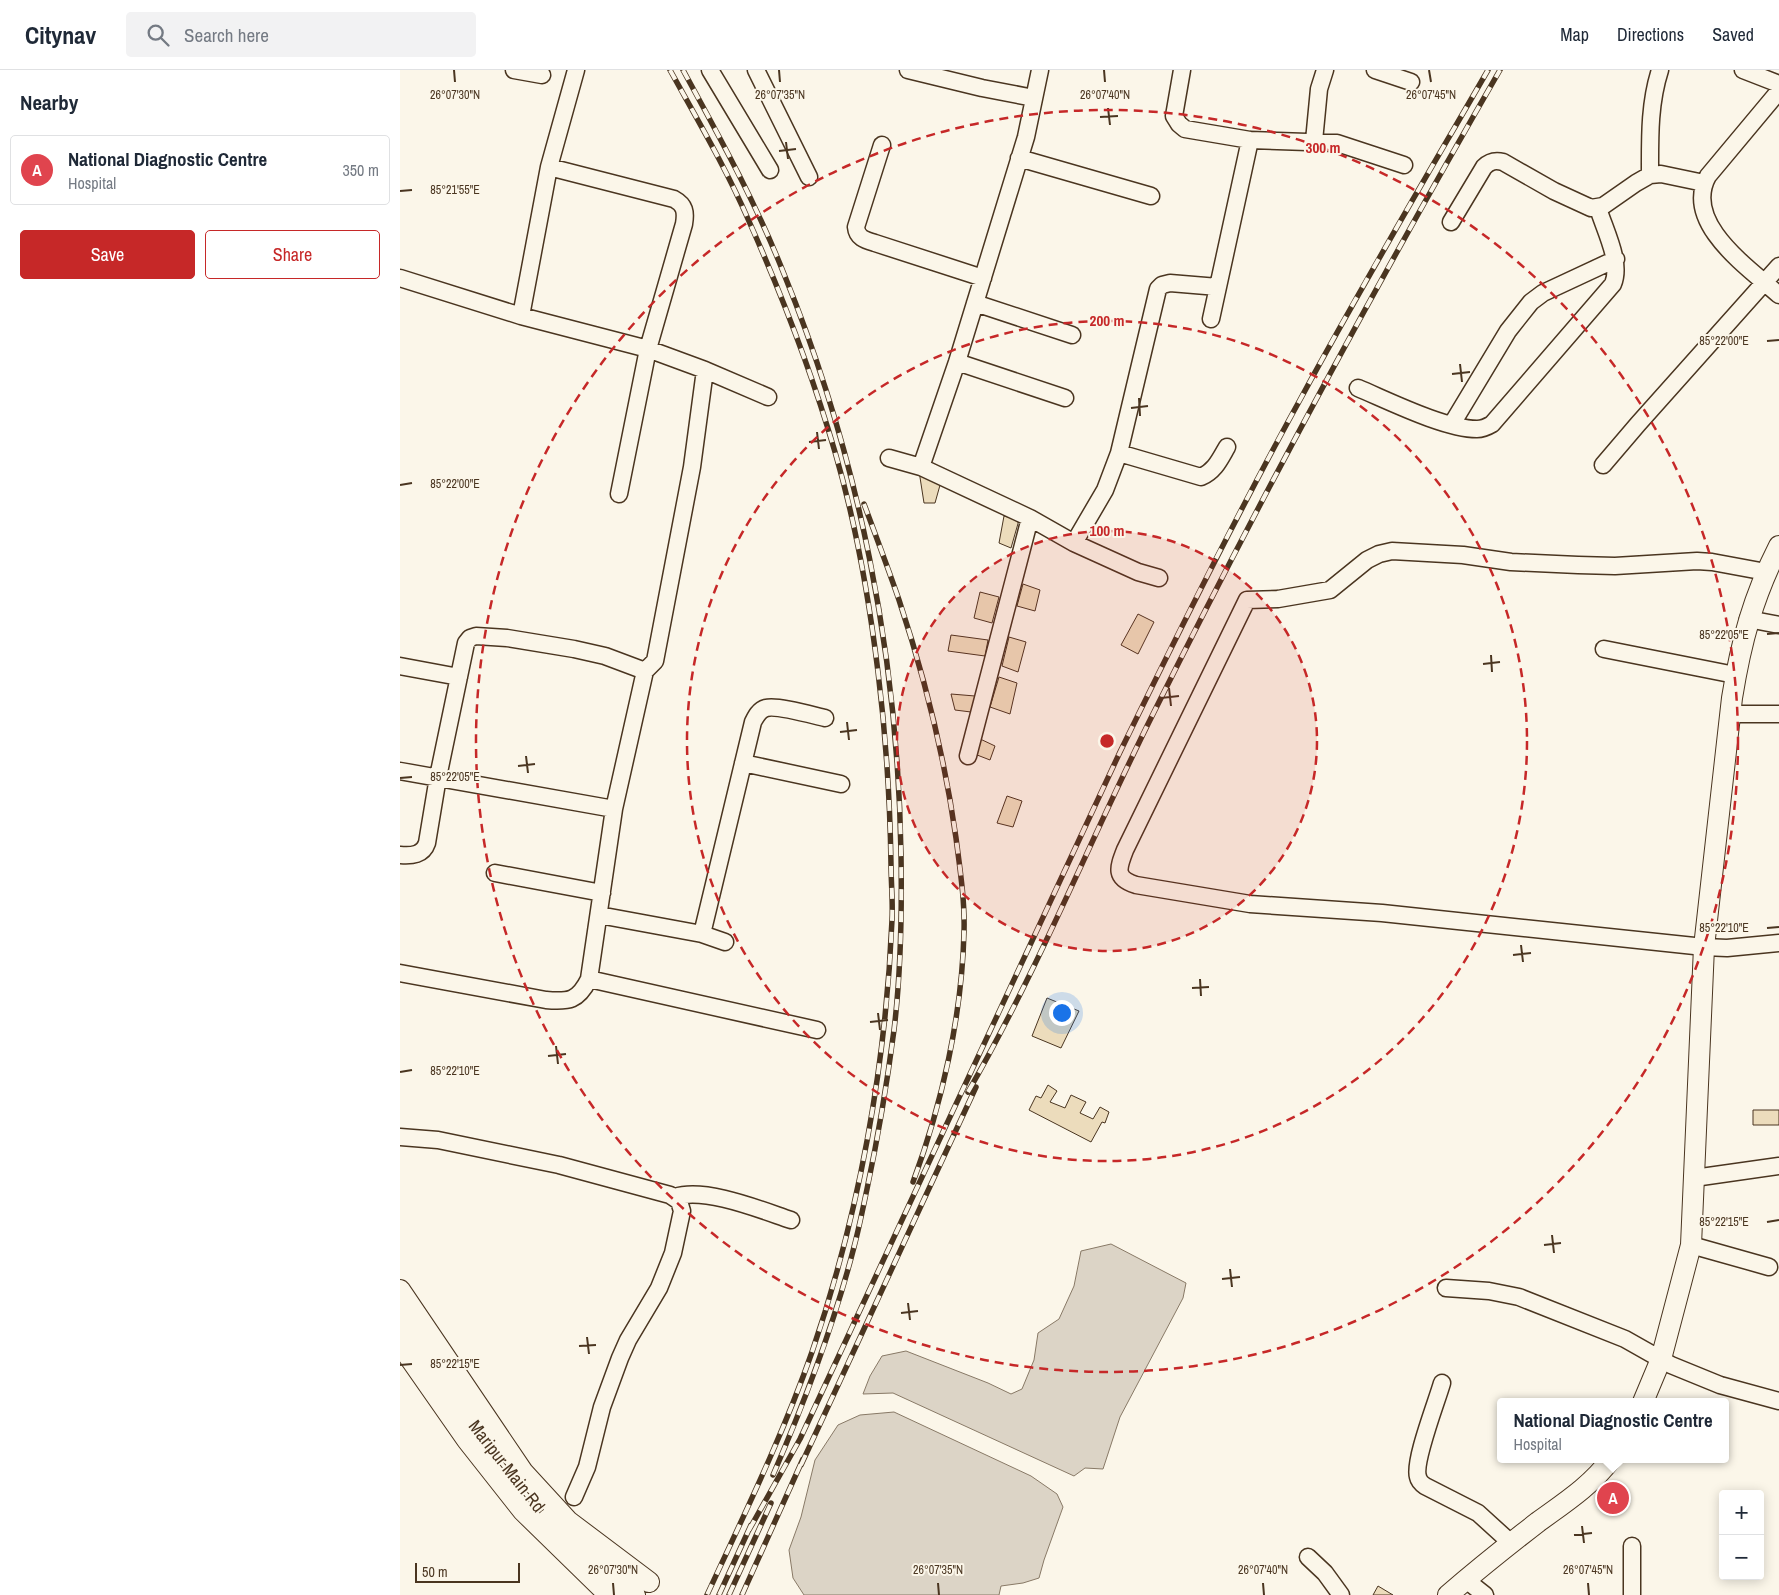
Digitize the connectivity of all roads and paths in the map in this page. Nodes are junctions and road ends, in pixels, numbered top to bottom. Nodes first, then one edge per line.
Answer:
1 (514, 70) edge
2 (576, 70) edge
3 (710, 70) edge
4 (756, 70) edge
5 (908, 70) edge
6 (1040, 70) edge
7 (1182, 70) edge
8 (1325, 70) edge
9 (1375, 70) edge
10 (1660, 70) edge
11 (1743, 70) edge
12 (542, 75) dead end
13 (1411, 82) dead end
14 (1779, 84) edge
15 (1779, 91) edge
16 (1034, 98) junction
17 (1250, 140) junction
18 (1314, 142) junction
19 (882, 144) dead end
20 (1019, 158) junction
21 (1404, 165) dead end
22 (549, 167) junction
23 (770, 170) dead end
24 (1650, 175) junction
25 (809, 178) dead end
26 (1704, 183) junction
27 (1152, 196) dead end
28 (1598, 208) junction
29 (1451, 222) dead end
30 (1616, 259) junction
31 (1779, 266) edge
32 (400, 278) edge
33 (983, 278) junction
34 (1765, 282) junction
35 (1218, 287) junction
36 (1779, 295) edge
37 (975, 303) junction
38 (521, 316) junction
39 (1211, 319) dead end
40 (1072, 335) dead end
41 (648, 350) junction
42 (957, 362) junction
43 (705, 370) junction
44 (1358, 388) dead end
45 (768, 397) dead end
46 (1064, 398) dead end
47 (1452, 424) junction
48 (1227, 447) dead end
49 (1119, 453) junction
50 (889, 458) dead end
51 (1603, 465) dead end
52 (922, 467) junction
53 (619, 494) dead end
54 (1030, 518) junction
55 (1074, 543) junction
56 (1779, 546) edge
57 (1766, 572) junction
58 (1159, 578) dead end
59 (1748, 619) junction
60 (1779, 625) edge
61 (1604, 649) dead end
62 (400, 666) edge
63 (645, 671) junction
64 (1736, 675) junction
65 (459, 677) junction
66 (1730, 714) junction
67 (1779, 714) edge
68 (825, 718) dead end
69 (968, 756) dead end
70 (744, 763) junction
71 (400, 771) edge
72 (438, 777) junction
73 (842, 784) dead end
74 (614, 809) junction
75 (400, 855) edge
76 (495, 873) dead end
77 (602, 893) junction
78 (599, 915) junction
79 (702, 934) junction
80 (725, 942) dead end
81 (1779, 943) edge
82 (1704, 947) junction
83 (400, 973) edge
84 (590, 979) junction
85 (817, 1030) dead end
86 (400, 1137) edge
87 (1779, 1166) edge
88 (1694, 1178) junction
89 (675, 1197) junction
90 (791, 1220) dead end
91 (1691, 1245) junction
92 (1769, 1267) dead end
93 (1446, 1288) dead end
94 (400, 1290) edge
95 (407, 1319) edge
96 (400, 1344) edge
97 (1660, 1359) junction
98 (1442, 1382) dead end
99 (1645, 1398) edge
100 (1779, 1401) edge
101 (1608, 1463) edge
102 (574, 1497) dead end
103 (1512, 1543) junction
104 (1632, 1546) dead end
105 (1308, 1557) dead end
106 (1466, 1580) junction
107 (642, 1589) edge
108 (609, 1595) edge
109 (1341, 1595) edge
110 (1448, 1595) edge
111 (1485, 1595) edge
112 (1632, 1595) edge

1 - 12 street
2 - 22 street
3 - 23 street
4 - 25 street
5 - 16 street
6 - 16 street
7 - 17 street
8 - 18 street
9 - 13 street
10 - 24 street
11 - 14 street
15 - 26 street
16 - 20 street
17 - 18 street
17 - 35 street
18 - 21 street
19 - 33 street
20 - 27 street
20 - 33 street
22 - 38 street
22 - 41 street
24 - 26 street
24 - 28 street
26 - 34 street
28 - 29 street
28 - 30 street
30 - 47 street
30 - 47 street
31 - 34 street
32 - 38 street
33 - 37 street
34 - 36 street
34 - 51 street
35 - 39 street
35 - 49 street
37 - 40 street
37 - 42 street
38 - 41 street
41 - 43 street
41 - 53 street
42 - 46 street
42 - 52 street
43 - 45 street
43 - 63 street
44 - 47 street
48 - 49 street
49 - 55 street
50 - 52 street
52 - 54 street
54 - 55 street
54 - 69 street
55 - 58 street
56 - 57 main road
57 - 59 main road
57 - 82 street
59 - 60 street
59 - 64 main road
61 - 64 street
62 - 65 street
63 - 65 street
63 - 74 street
64 - 66 main road
65 - 72 street
66 - 67 street
66 - 82 main road
68 - 70 street
70 - 73 street
70 - 79 street
71 - 72 street
72 - 74 street
72 - 75 street
74 - 77 street
76 - 77 street
77 - 78 street
78 - 79 street
78 - 84 street
79 - 80 street
81 - 82 street
82 - 88 main road
83 - 84 street
84 - 85 street
86 - 89 street
87 - 88 street
88 - 91 main road
89 - 90 street
89 - 102 street
91 - 92 street
91 - 97 main road
93 - 97 street
94 - 95 main road
95 - 107 main road
96 - 108 main road
97 - 99 main road
97 - 100 street
98 - 103 street
101 - 103 main road
103 - 106 main road
104 - 112 street
105 - 109 street
106 - 110 main road
106 - 111 street

